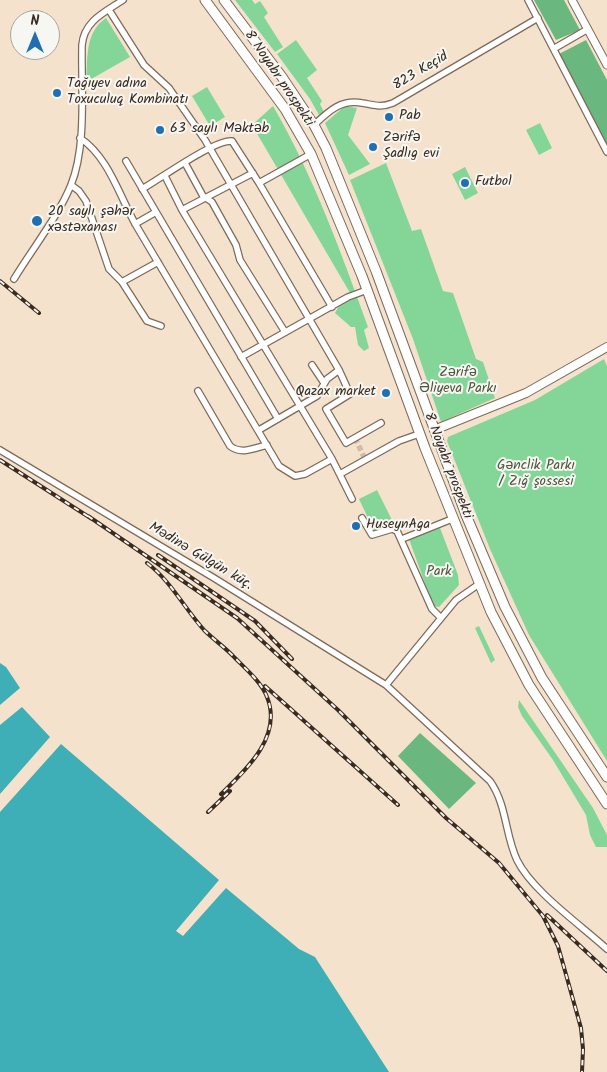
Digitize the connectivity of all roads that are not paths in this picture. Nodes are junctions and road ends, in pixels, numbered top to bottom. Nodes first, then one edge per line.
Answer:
1 (123, 0) edge
2 (205, 0) edge
3 (224, 0) edge
4 (528, 0) edge
5 (572, 0) edge
6 (109, 10) junction
7 (538, 18) junction
8 (588, 29) junction
9 (554, 48) junction
10 (607, 65) edge
11 (314, 125) junction
12 (80, 138) junction
13 (209, 148) junction
14 (607, 152) edge
15 (311, 154) junction
16 (126, 161) dead end
17 (186, 163) junction
18 (253, 173) junction
19 (165, 176) junction
20 (259, 183) junction
21 (71, 185) junction
22 (229, 185) junction
23 (142, 189) junction
24 (206, 198) junction
25 (182, 210) junction
26 (156, 212) junction
27 (136, 224) junction
28 (158, 262) junction
29 (14, 279) dead end
30 (122, 282) junction
31 (367, 290) junction
32 (332, 306) junction
33 (310, 318) junction
34 (161, 326) dead end
35 (285, 332) junction
36 (262, 345) junction
37 (607, 347) edge
38 (241, 357) junction
39 (312, 365) dead end
40 (340, 370) junction
41 (324, 383) junction
42 (198, 392) dead end
43 (300, 407) junction
44 (278, 419) junction
45 (381, 423) dead end
46 (259, 430) junction
47 (434, 430) junction
48 (419, 434) junction
49 (267, 445) junction
50 (0, 450) edge
51 (332, 459) junction
52 (340, 474) junction
53 (352, 499) dead end
54 (362, 518) dead end
55 (452, 519) junction
56 (402, 539) junction
57 (479, 584) junction
58 (440, 618) junction
59 (386, 685) junction
60 (607, 777) edge
61 (607, 804) edge
62 (607, 949) edge

1 - 6 street
2 - 15 highway, 8 Noyabr prospekti
3 - 11 highway, 8 Noyabr prospekti
4 - 7 street
5 - 8 street
6 - 12 street
6 - 13 street
7 - 9 street
7 - 11 street, 823 Keçid
8 - 9 street
8 - 10 street
9 - 14 street
11 - 47 highway, 8 Noyabr prospekti
12 - 21 street
12 - 27 street
13 - 17 street
13 - 18 street
13 - 22 street
15 - 20 street
15 - 31 highway, 8 Noyabr prospekti
16 - 23 street
17 - 19 street
17 - 24 street
18 - 20 street
18 - 22 street
19 - 23 street
19 - 25 street
20 - 32 street
21 - 29 street
21 - 30 street
22 - 24 street
22 - 33 street
23 - 26 street
24 - 25 street
24 - 35 street
25 - 36 street
26 - 27 street
26 - 38 street
27 - 28 street
28 - 30 street
28 - 46 street
30 - 34 street
31 - 32 street
31 - 48 highway, 8 Noyabr prospekti
32 - 33 street
33 - 35 street
33 - 40 street
35 - 36 street
36 - 38 street
36 - 43 street
37 - 47 main road
38 - 44 street
39 - 41 street
40 - 41 street
40 - 45 street
41 - 43 street
42 - 49 street
43 - 44 street
43 - 51 street
44 - 46 street
46 - 49 street
47 - 48 highway
47 - 60 highway, 8 Noyabr prospekti
48 - 52 street
48 - 55 highway, 8 Noyabr prospekti
49 - 51 street
50 - 59 street, Mədinə Gülgün küç.
51 - 52 street
52 - 53 street
54 - 56 street
55 - 56 street
55 - 57 highway, 8 Noyabr prospekti
56 - 58 street
57 - 58 street
57 - 61 highway, 8 Noyabr prospekti
58 - 59 street
59 - 62 street, Mədinə Gülgün küç.

